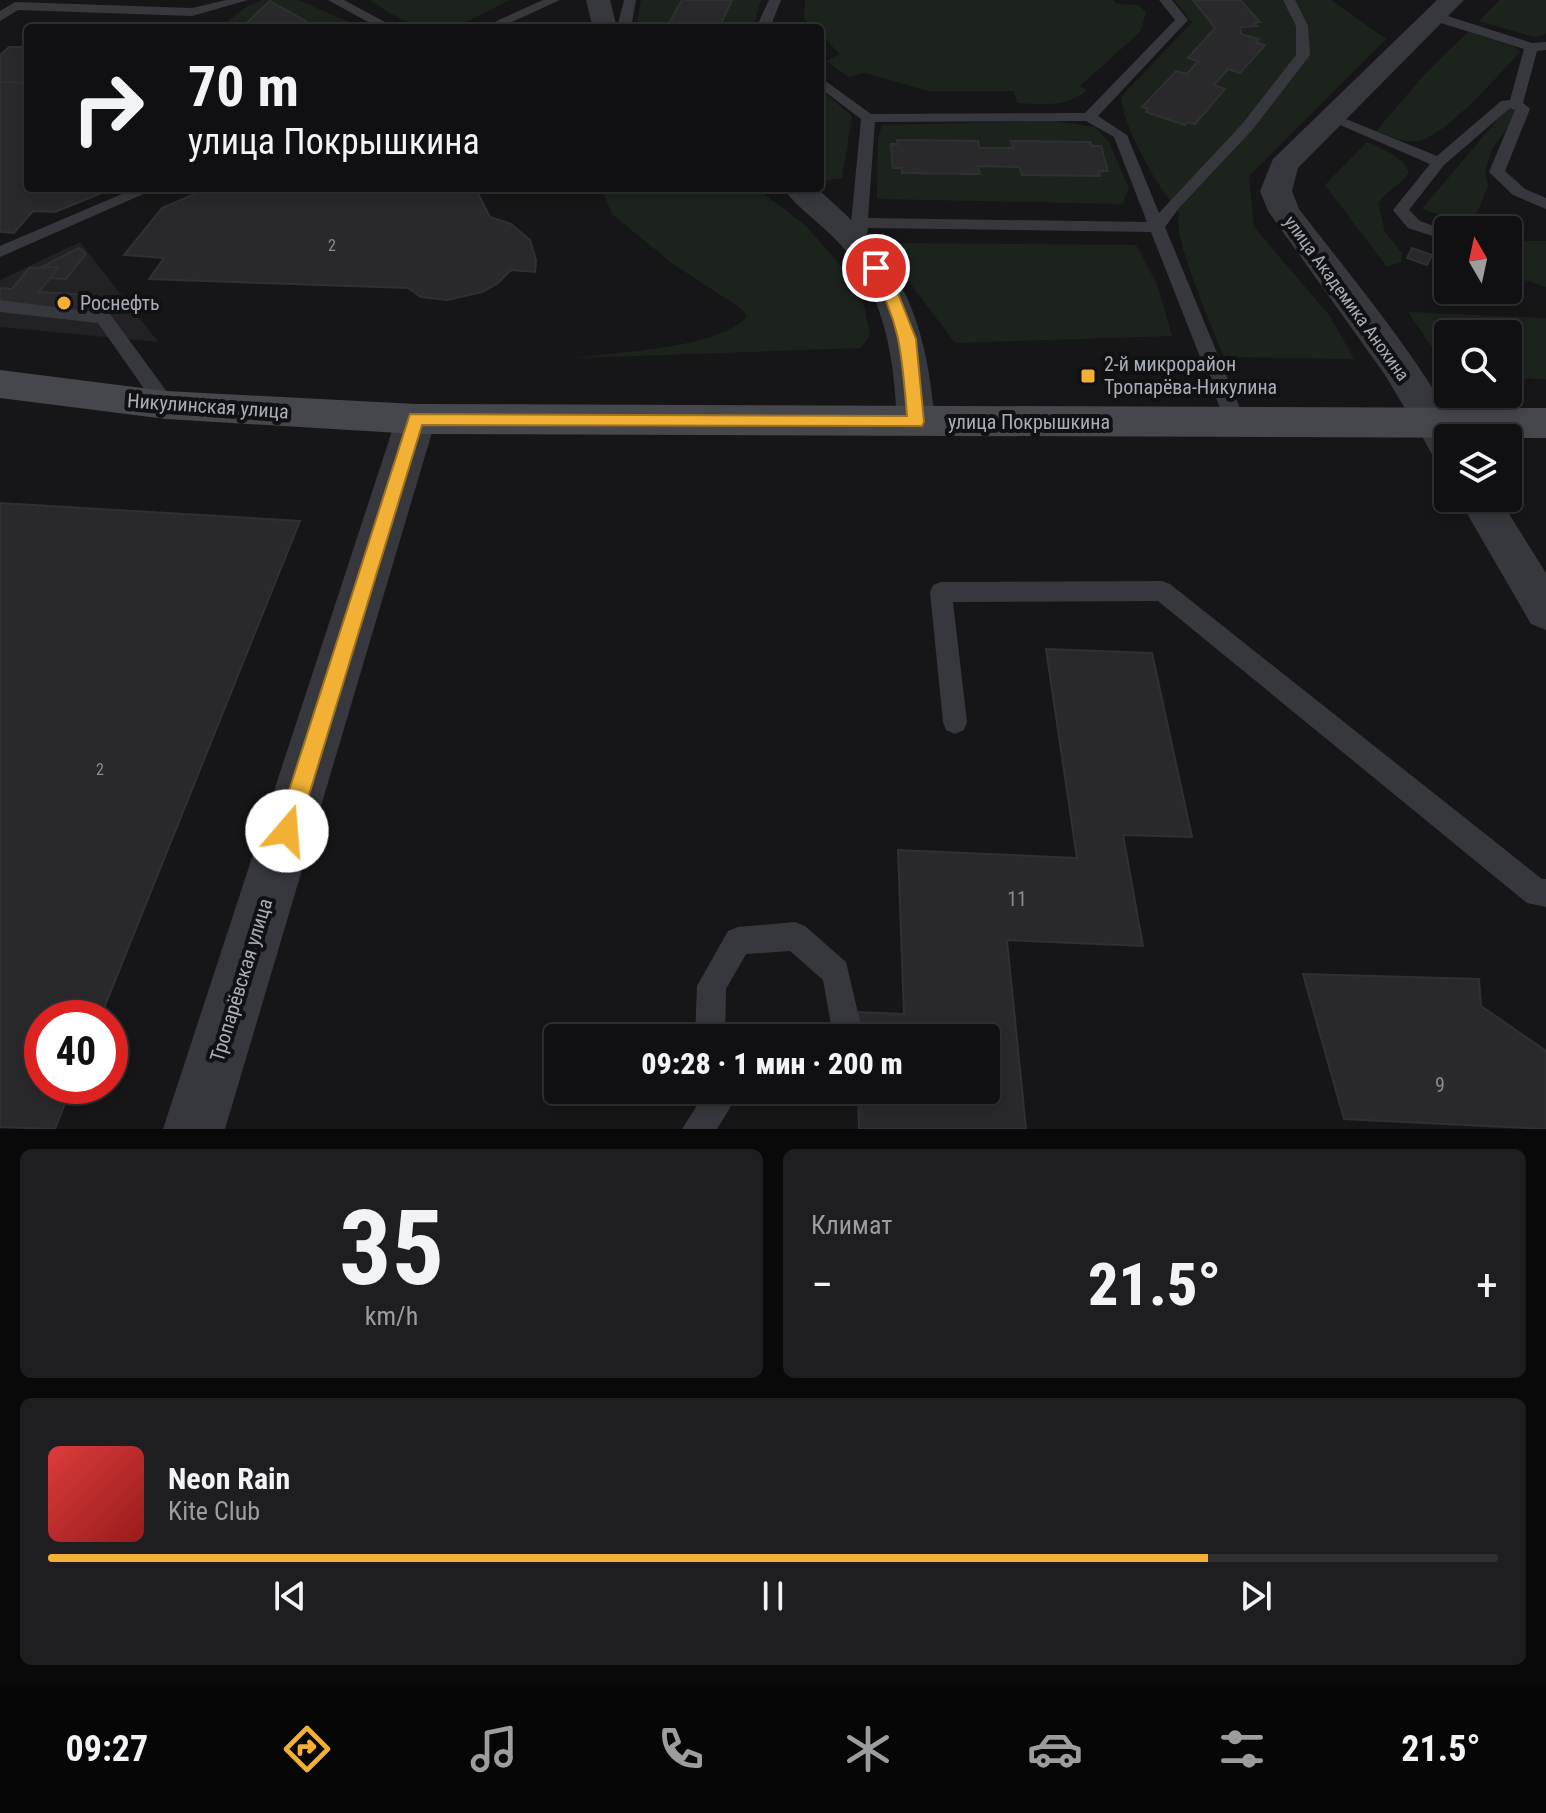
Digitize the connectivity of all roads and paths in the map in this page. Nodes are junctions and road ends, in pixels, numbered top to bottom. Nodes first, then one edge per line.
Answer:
1 (242, 0) edge
2 (334, 0) edge
3 (554, 0) edge
4 (598, 0) edge
5 (630, 0) edge
6 (775, 0) edge
7 (1165, 0) edge
8 (1289, 0) edge
9 (16, 3) edge
10 (1442, 8) edge
11 (192, 12) junction
12 (0, 17) edge
13 (182, 24) edge
14 (381, 24) edge
15 (497, 24) edge
16 (604, 24) edge
17 (625, 24) edge
18 (765, 24) edge
19 (1539, 47) edge
20 (824, 84) edge
21 (1516, 104) junction
22 (1089, 117) junction
23 (868, 118) junction
24 (1331, 118) junction
25 (1439, 162) junction
26 (140, 192) edge
27 (803, 192) edge
28 (1546, 204) edge
29 (1157, 227) junction
30 (1434, 231) edge
31 (860, 234) junction
32 (0, 252) edge
33 (0, 306) edge
34 (0, 384) edge
35 (166, 405) junction
36 (416, 419) junction
37 (916, 422) junction
38 (1236, 423) junction
39 (1546, 423) edge
40 (1434, 425) edge
41 (1522, 426) edge
42 (1434, 435) edge
43 (1486, 512) edge
44 (1546, 611) edge
45 (955, 722) dead end
46 (1546, 893) edge
47 (711, 1024) edge
48 (846, 1024) edge
49 (716, 1104) edge
50 (194, 1129) edge
51 (698, 1129) edge

1 - 11 lane
2 - 14 lane
3 - 15 lane
4 - 16 street
5 - 17 lane
6 - 18 lane
7 - 22 lane
8 - 29 lane
9 - 11 lane
9 - 12 lane
10 - 19 lane
10 - 24 street, улица Академика Анохина
11 - 13 lane
19 - 21 lane
20 - 23 lane
21 - 25 lane
21 - 28 lane
22 - 23 lane
22 - 29 lane
23 - 31 lane
24 - 25 lane
24 - 40 street, улица Академика Анохина
25 - 30 lane
26 - 32 lane
27 - 31 street
29 - 31 lane
29 - 38 lane
31 - 37 street
33 - 35 lane
34 - 35 main road, Никулинская улица
35 - 36 main road, Никулинская улица
36 - 37 main road, улица Покрышкина
36 - 50 street, Тропарёвская улица
37 - 38 main road, улица Покрышкина
38 - 42 main road, улица Покрышкина
39 - 41 main road, улица Покрышкина
43 - 44 street
45 - 46 lane
47 - 48 lane
49 - 51 lane

